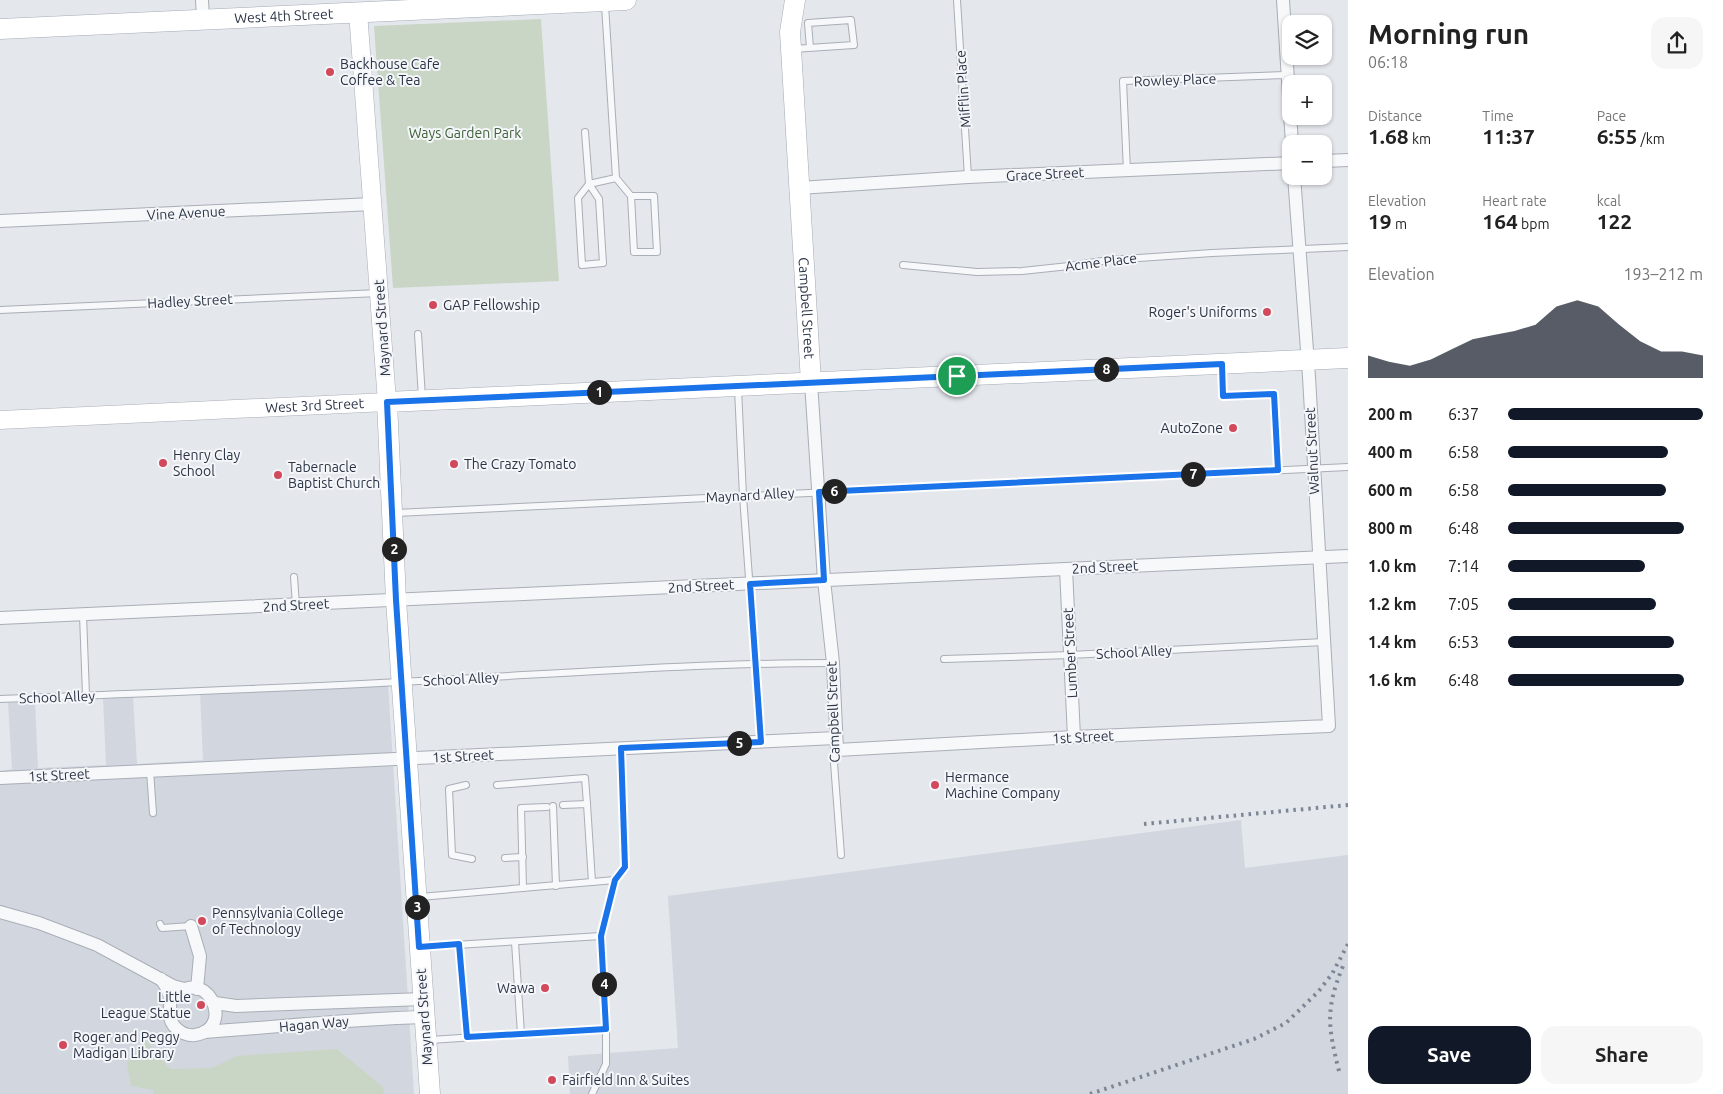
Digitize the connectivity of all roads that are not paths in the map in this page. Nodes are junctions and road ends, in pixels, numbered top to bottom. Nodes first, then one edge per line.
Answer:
1 (626, 0) edge
2 (796, 0) edge
3 (957, 0) edge
4 (1283, 0) edge
5 (605, 1) edge
6 (540, 2) edge
7 (202, 9) edge
8 (358, 12) junction
9 (0, 28) edge
10 (801, 48) junction
11 (1282, 75) edge
12 (1287, 75) edge
13 (584, 132) dead end
14 (1348, 160) edge
15 (1332, 161) edge
16 (1282, 163) edge
17 (1127, 170) junction
18 (616, 178) junction
19 (968, 178) junction
20 (589, 184) junction
21 (1295, 185) edge
22 (798, 188) junction
23 (630, 196) junction
24 (373, 204) junction
25 (0, 221) edge
26 (1348, 247) edge
27 (1299, 248) junction
28 (903, 264) dead end
29 (380, 293) junction
30 (0, 310) edge
31 (418, 334) dead end
32 (1348, 358) edge
33 (1308, 360) junction
34 (1222, 364) junction
35 (811, 382) junction
36 (738, 386) junction
37 (422, 400) junction
38 (387, 402) junction
39 (0, 420) edge
40 (1348, 467) edge
41 (1313, 468) junction
42 (1278, 470) junction
43 (819, 492) junction
44 (743, 496) junction
45 (392, 513) junction
46 (1348, 556) edge
47 (1319, 558) junction
48 (1066, 569) junction
49 (294, 577) dead end
50 (824, 580) junction
51 (750, 584) junction
52 (396, 600) junction
53 (296, 605) junction
54 (83, 615) junction
55 (0, 618) edge
56 (1324, 642) junction
57 (1070, 655) junction
58 (944, 659) dead end
59 (832, 663) junction
60 (755, 664) junction
61 (401, 682) junction
62 (86, 696) junction
63 (0, 699) edge
64 (1329, 726) joint
65 (1074, 737) junction
66 (761, 742) junction
67 (837, 744) junction
68 (621, 748) junction
69 (407, 758) junction
70 (150, 771) junction
71 (0, 778) edge
72 (496, 784) dead end
73 (466, 785) dead end
74 (587, 804) junction
75 (563, 806) dead end
76 (153, 813) dead end
77 (841, 855) dead end
78 (505, 858) dead end
79 (523, 858) junction
80 (472, 859) dead end
81 (615, 880) junction
82 (592, 882) junction
83 (556, 886) junction
84 (524, 888) junction
85 (416, 897) junction
86 (0, 912) edge
87 (160, 924) dead end
88 (191, 926) joint
89 (601, 936) junction
90 (515, 942) junction
91 (459, 944) junction
92 (419, 947) junction
93 (162, 979) junction
94 (190, 989) junction
95 (171, 1002) junction
96 (215, 1004) junction
97 (424, 1008) junction
98 (606, 1029) junction
99 (204, 1032) junction
100 (521, 1034) junction
101 (467, 1037) junction
102 (426, 1040) junction
103 (430, 1094) edge
104 (592, 1094) edge

1 - 5 main road, West 4th Street
2 - 10 main road, Campbell Street
3 - 19 lane, Mifflin Place
4 - 12 street
5 - 6 main road, West 4th Street
5 - 18 lane
6 - 8 main road, West 4th Street
7 - 8 main road, West 4th Street
7 - 9 main road, West 4th Street
8 - 24 street, Maynard Street
10 - 10 lane
10 - 22 main road, Campbell Street
11 - 17 lane, Rowley Place
13 - 20 lane
14 - 15 street
16 - 17 street, Grace Street
17 - 19 street, Grace Street
18 - 20 lane
18 - 23 lane
19 - 22 street, Grace Street
20 - 20 lane
21 - 27 street, Walnut Street
22 - 35 main road, Campbell Street
23 - 23 lane
24 - 25 street, Vine Avenue
24 - 29 street, Maynard Street
26 - 27 lane, Acme Place
27 - 28 lane, Acme Place
27 - 33 street, Walnut Street
29 - 30 lane, Hadley Street
29 - 38 street, Maynard Street
31 - 37 lane
32 - 33 main road, West 3rd Street
33 - 34 main road, West 3rd Street
33 - 41 street, Walnut Street
34 - 35 main road, West 3rd Street
34 - 42 lane
35 - 36 main road, West 3rd Street
35 - 43 street, Campbell Street
36 - 37 main road, West 3rd Street
36 - 44 lane
37 - 38 main road, West 3rd Street
38 - 39 street, West 3rd Street
38 - 45 main road, Maynard Street
40 - 41 lane, Maynard Alley
41 - 42 lane, Maynard Alley
41 - 47 street, Walnut Street
42 - 43 lane, Maynard Alley
43 - 44 lane, Maynard Alley
43 - 50 street, Campbell Street
44 - 45 lane, Maynard Alley
44 - 51 lane
45 - 52 main road, Maynard Street
46 - 47 street, 2nd Street
47 - 48 street, 2nd Street
47 - 56 street, Walnut Street
48 - 50 street, 2nd Street
48 - 57 street, Lumber Street
49 - 53 lane
50 - 51 street, 2nd Street
50 - 59 street, Campbell Street
51 - 52 street, 2nd Street
51 - 60 lane
52 - 53 street, 2nd Street
52 - 61 main road, Maynard Street
53 - 54 street, 2nd Street
54 - 55 street, 2nd Street
54 - 62 lane
56 - 57 lane, School Alley
56 - 64 street, Walnut Street
57 - 58 lane, School Alley
57 - 65 street, Lumber Street
59 - 60 lane, School Alley
59 - 67 street, Campbell Street
60 - 61 lane, School Alley
60 - 66 lane
61 - 62 lane, School Alley
61 - 69 main road, Maynard Street
62 - 63 lane, School Alley
64 - 65 street, 1st Street
65 - 67 street, 1st Street
66 - 67 street, 1st Street
66 - 68 street, 1st Street
67 - 77 lane, Campbell Street
68 - 69 street, 1st Street
68 - 81 lane
69 - 70 street, 1st Street
69 - 85 main road, Maynard Street
70 - 71 street, 1st Street
70 - 76 lane
72 - 74 lane
73 - 80 lane
74 - 75 lane
74 - 82 lane
78 - 79 lane
79 - 83 lane
79 - 84 lane
81 - 82 lane
81 - 89 lane
82 - 83 lane
83 - 84 lane
84 - 85 lane
85 - 92 main road, Maynard Street
86 - 93 street
87 - 88 lane
88 - 94 street
89 - 90 lane
89 - 98 lane
90 - 91 lane
90 - 100 lane
91 - 92 lane
91 - 101 lane
92 - 97 main road, Maynard Street
93 - 94 street
93 - 95 street, Hagan Way
94 - 95 street
94 - 96 street
95 - 99 street, Hagan Way
96 - 97 street, Hagan Way
96 - 99 street
97 - 99 street, Hagan Way
97 - 102 main road, Maynard Street
98 - 100 lane
98 - 104 lane
100 - 101 lane
101 - 102 lane
102 - 103 main road, Maynard Street

